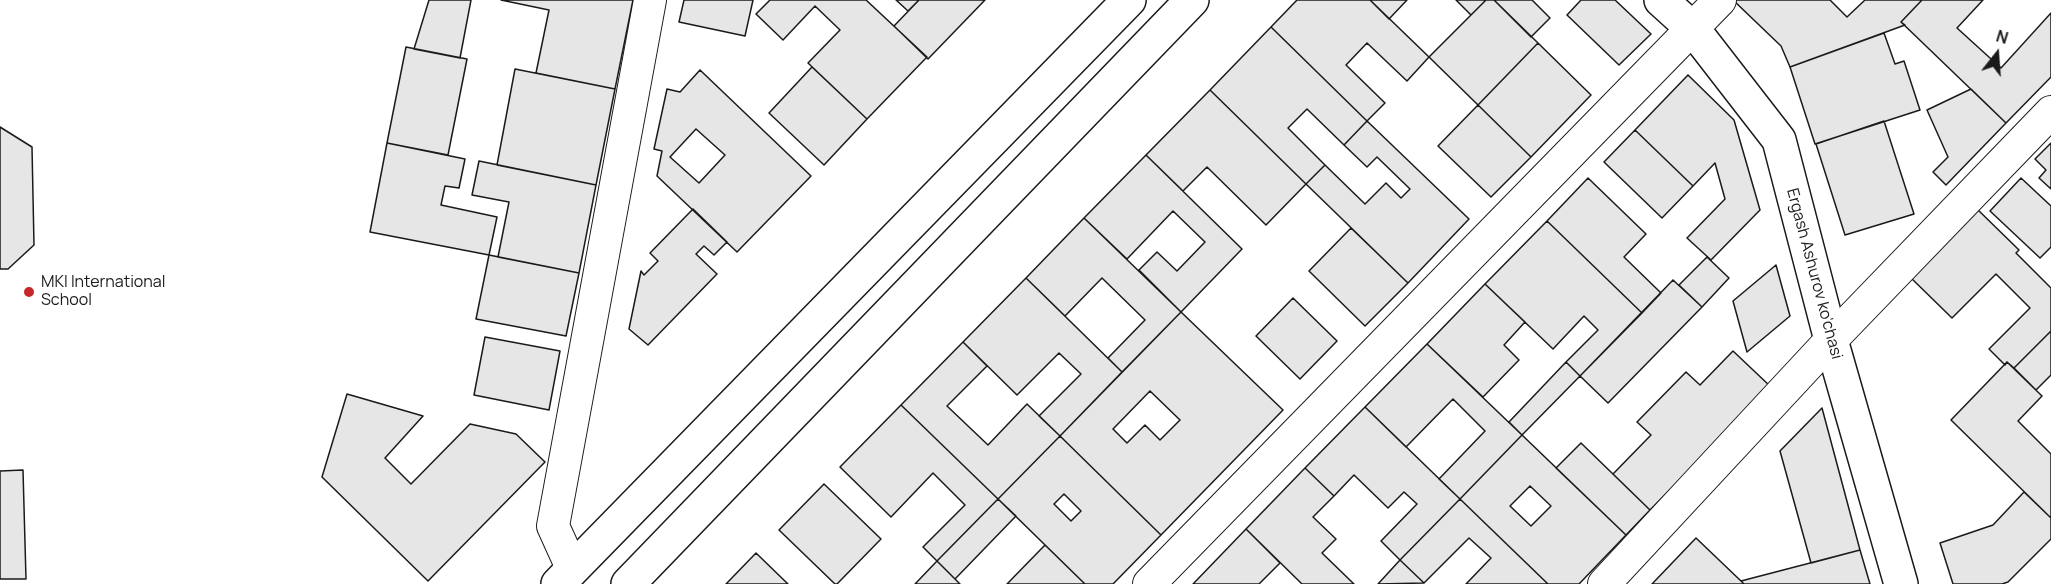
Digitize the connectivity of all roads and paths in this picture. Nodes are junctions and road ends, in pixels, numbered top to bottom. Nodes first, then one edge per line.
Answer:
1 (650, 0) edge
2 (1129, 0) edge
3 (1192, 0) edge
4 (1661, 0) edge
5 (1720, 0) edge
6 (1693, 28) junction
7 (2051, 112) edge
8 (1831, 340) junction
9 (565, 576) edge
10 (628, 584) edge
11 (1149, 584) edge
12 (1604, 584) edge
13 (1902, 584) edge

1 - 9 street
2 - 9 main road
3 - 10 main road
4 - 6 main road, Ergash Ashurov ko'chasi
5 - 6 street
6 - 8 main road, Ergash Ashurov ko'chasi
6 - 11 street
7 - 8 street
8 - 12 street
8 - 13 main road, Ergash Ashurov ko'chasi

